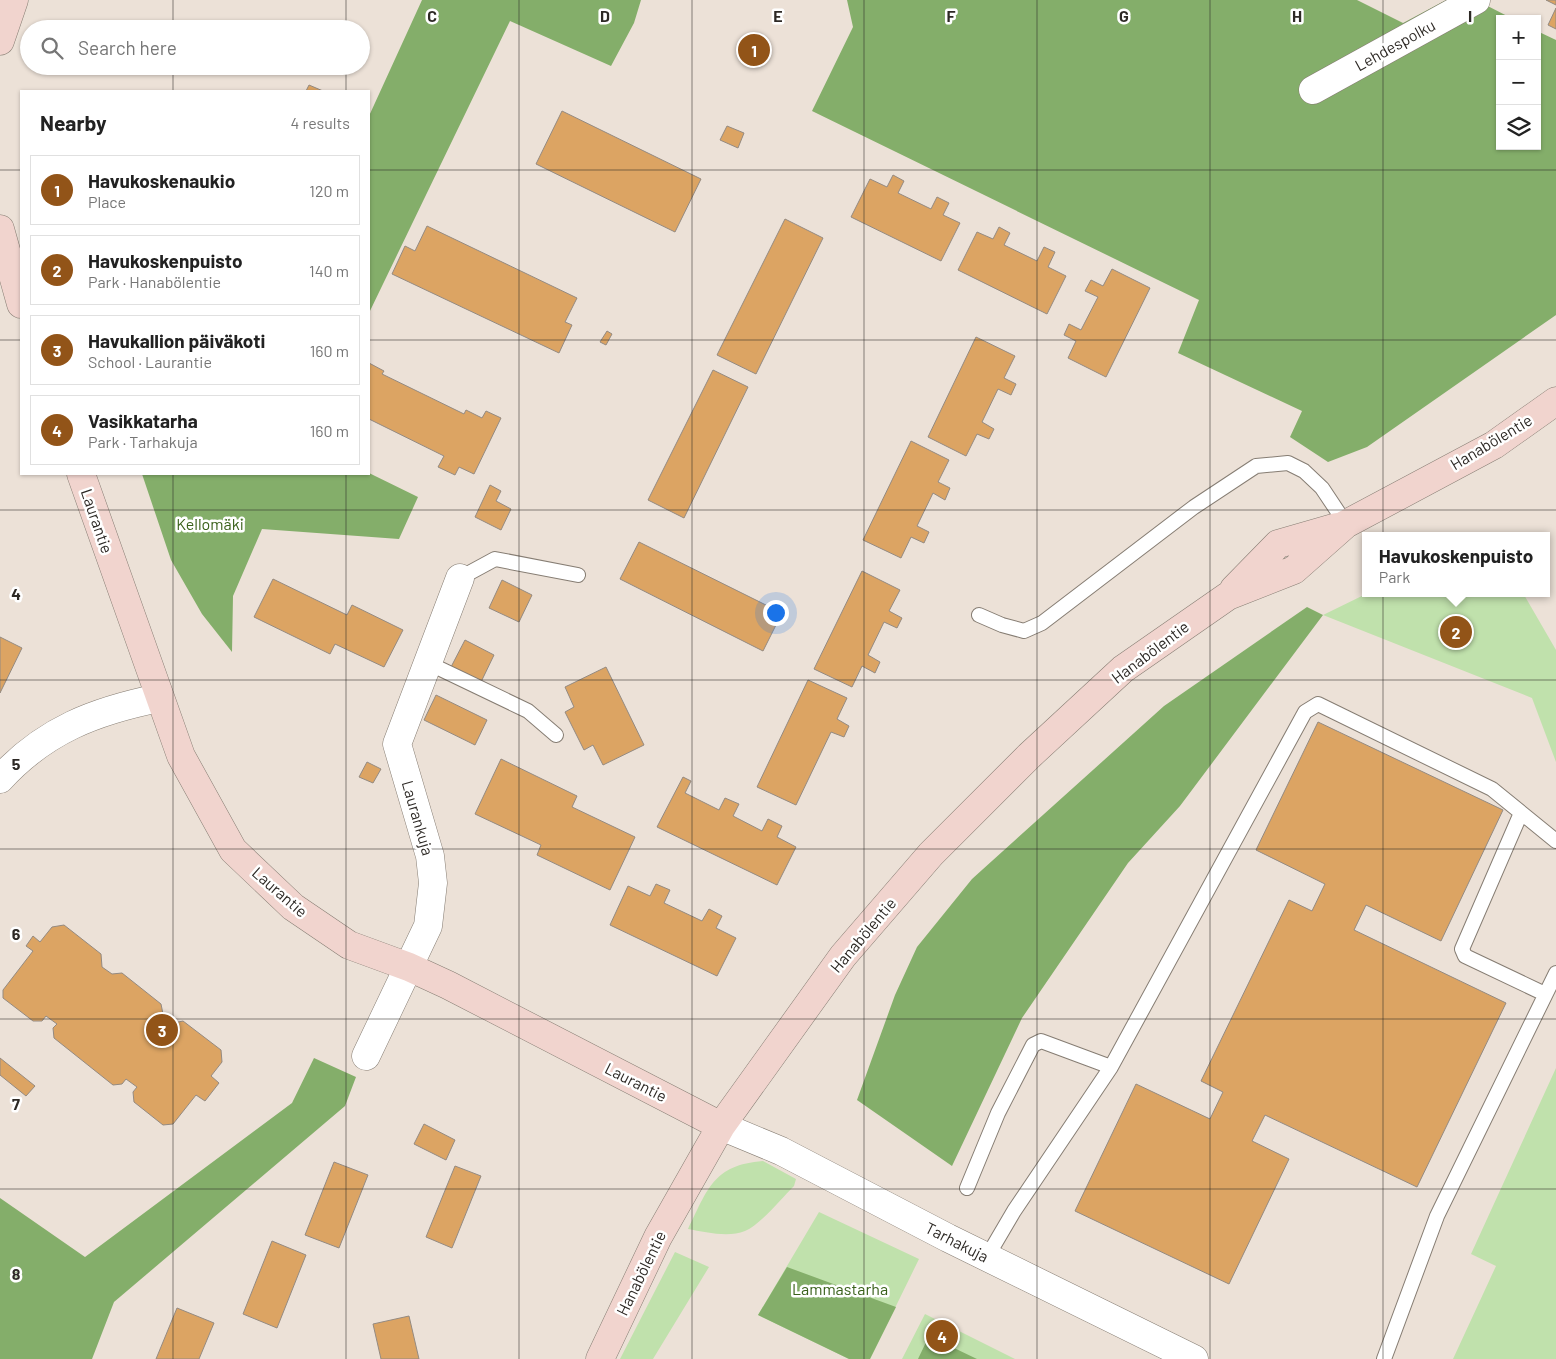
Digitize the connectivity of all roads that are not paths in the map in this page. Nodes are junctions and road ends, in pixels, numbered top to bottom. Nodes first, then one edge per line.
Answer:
1 (14, 0) edge
2 (1476, 0) edge
3 (0, 42) edge
4 (1313, 90) dead end
5 (0, 229) edge
6 (11, 275) edge
7 (20, 301) edge
8 (1556, 401) edge
9 (81, 475) edge
10 (1346, 524) junction
11 (578, 575) dead end
12 (460, 578) joint
13 (979, 614) dead end
14 (428, 663) junction
15 (159, 698) junction
16 (556, 735) dead end
17 (0, 779) edge
18 (1521, 813) junction
19 (1556, 841) edge
20 (409, 967) junction
21 (1556, 973) edge
22 (1546, 994) junction
23 (366, 1056) dead end
24 (1111, 1067) junction
25 (720, 1126) junction
26 (967, 1188) dead end
27 (987, 1257) junction
28 (600, 1359) edge
29 (1194, 1359) edge
30 (1384, 1359) edge

1 - 3 main road
2 - 4 street, Lehdespolku
5 - 6 main road
6 - 7 main road
8 - 10 main road, Hanabölentie
9 - 15 main road, Laurantie
10 - 13 lane
10 - 25 main road, Hanabölentie
11 - 12 lane
12 - 14 street, Laurankuja
14 - 16 lane
14 - 20 street, Laurankuja
15 - 17 street
15 - 20 main road, Laurantie
18 - 19 lane
18 - 22 lane
18 - 24 lane
20 - 23 street, Laurankuja
20 - 25 main road, Laurantie
21 - 22 lane
22 - 30 lane
24 - 26 lane
24 - 27 lane
25 - 27 street, Tarhakuja
25 - 28 main road, Hanabölentie
27 - 29 street, Tarhakuja

